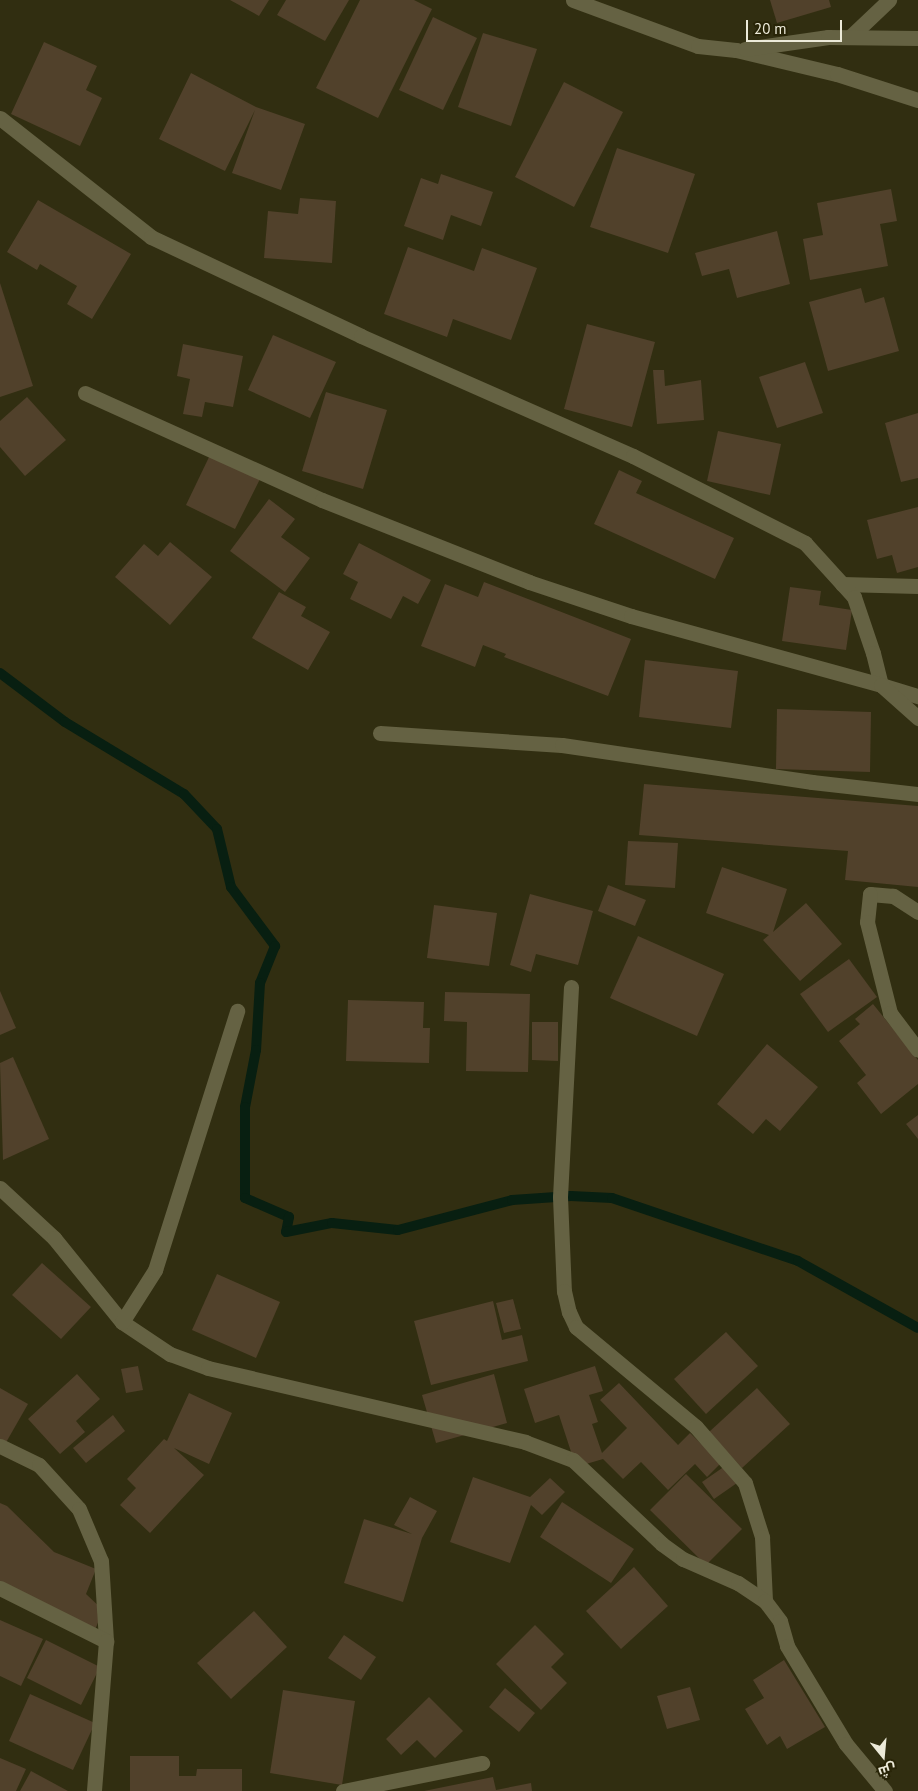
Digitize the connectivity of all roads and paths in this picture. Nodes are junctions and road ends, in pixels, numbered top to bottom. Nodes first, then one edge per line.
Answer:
1 (573, 0) edge
2 (889, 0) edge
3 (850, 37) junction
4 (918, 38) edge
5 (736, 50) junction
6 (918, 100) edge
7 (0, 118) edge
8 (85, 393) dead end
9 (842, 584) junction
10 (918, 586) edge
11 (881, 685) junction
12 (918, 696) edge
13 (918, 718) edge
14 (380, 733) dead end
15 (918, 794) edge
16 (918, 912) edge
17 (572, 988) dead end
18 (237, 1010) dead end
19 (918, 1050) edge
20 (0, 1188) edge
21 (122, 1322) junction
22 (0, 1446) edge
23 (0, 1588) edge
24 (765, 1601) junction
25 (106, 1641) junction
26 (482, 1763) dead end
27 (94, 1791) edge
28 (343, 1791) edge
29 (885, 1791) edge

1 - 5 street
2 - 3 street
3 - 4 street
3 - 5 street
5 - 6 street
7 - 9 street
8 - 11 street
9 - 10 street
9 - 11 street
11 - 12 street
11 - 13 street
14 - 15 street
16 - 19 street
17 - 24 street
18 - 21 street
20 - 21 street
21 - 24 street
22 - 25 street
23 - 25 street
24 - 29 street
25 - 27 street
26 - 28 street

